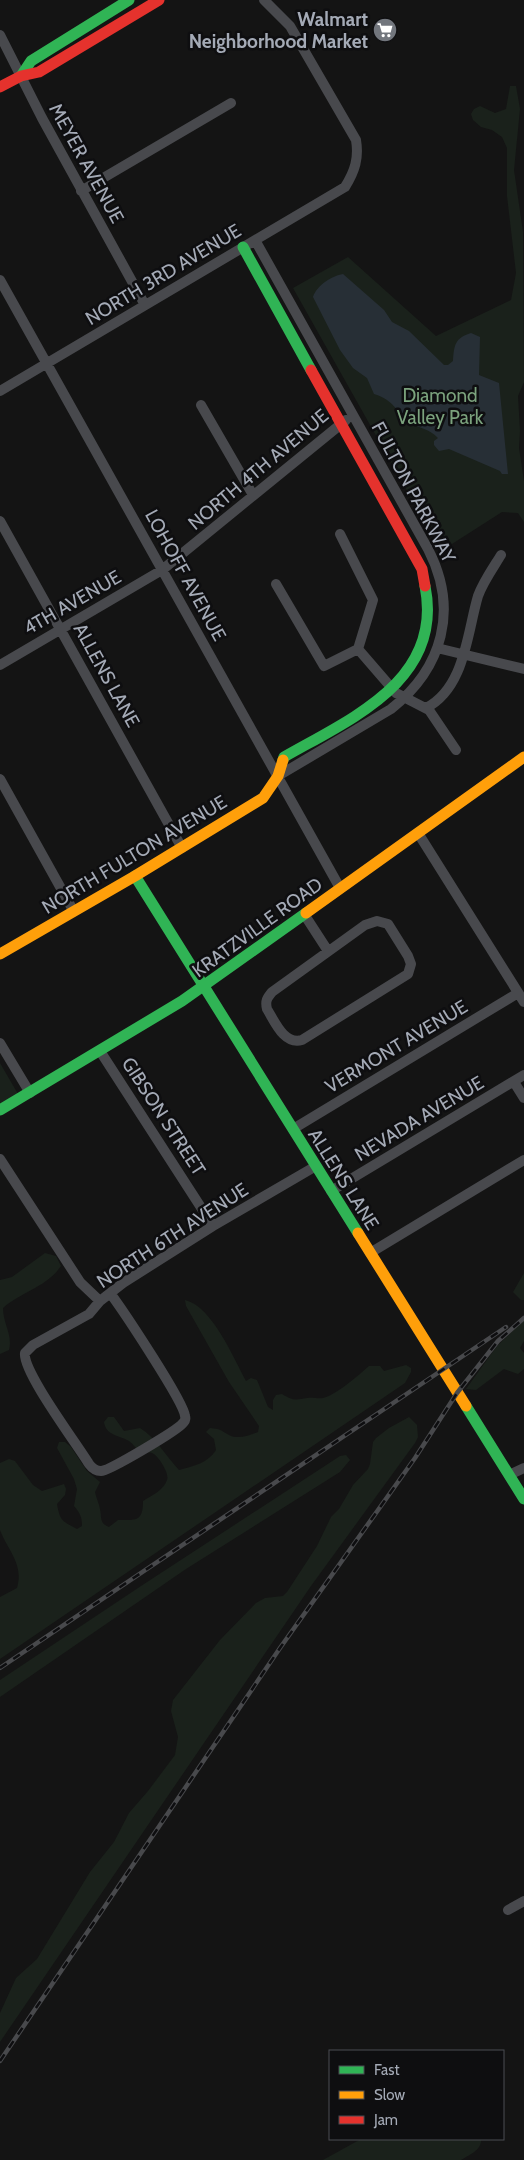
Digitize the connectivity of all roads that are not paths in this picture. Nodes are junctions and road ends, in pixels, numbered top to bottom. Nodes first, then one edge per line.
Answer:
1 (129, 0) edge
2 (159, 0) edge
3 (264, 0) edge
4 (0, 35) edge
5 (20, 76) junction
6 (0, 87) edge
7 (230, 103) dead end
8 (82, 191) junction
9 (255, 240) junction
10 (243, 247) junction
11 (0, 280) edge
12 (145, 305) junction
13 (47, 363) junction
14 (0, 392) edge
15 (201, 405) dead end
16 (352, 415) junction
17 (341, 423) junction
18 (253, 495) junction
19 (0, 520) edge
20 (340, 534) dead end
21 (501, 555) dead end
22 (162, 570) junction
23 (276, 584) dead end
24 (61, 630) junction
25 (437, 648) junction
26 (358, 649) junction
27 (463, 655) junction
28 (0, 665) edge
29 (524, 669) edge
30 (393, 689) junction
31 (405, 698) junction
32 (426, 708) junction
33 (456, 750) dead end
34 (524, 757) edge
35 (278, 776) junction
36 (0, 779) edge
37 (418, 833) junction
38 (182, 848) junction
39 (135, 876) junction
40 (340, 888) junction
41 (73, 910) junction
42 (304, 914) junction
43 (328, 951) junction
44 (0, 954) edge
45 (203, 987) junction
46 (518, 993) junction
47 (524, 1002) edge
48 (0, 1043) edge
49 (100, 1051) junction
50 (524, 1076) edge
51 (514, 1082) junction
52 (30, 1092) junction
53 (524, 1098) edge
54 (0, 1110) edge
55 (293, 1129) junction
56 (0, 1159) edge
57 (524, 1160) edge
58 (316, 1166) junction
59 (332, 1191) junction
60 (213, 1226) junction
61 (370, 1253) junction
62 (110, 1293) junction
63 (100, 1301) junction
64 (524, 1468) edge
65 (509, 1475) junction
66 (524, 1499) edge
67 (524, 1901) edge
68 (508, 1910) dead end

1 - 5 street
2 - 5 street
3 - 9 street, NORTH 3RD AVENUE
4 - 5 street, MEYER AVENUE
5 - 6 street
5 - 8 street, MEYER AVENUE
7 - 8 street
8 - 12 street, MEYER AVENUE
9 - 10 street, NORTH 3RD AVENUE
9 - 16 street, FULTON PARKWAY
10 - 12 street, NORTH 3RD AVENUE
10 - 17 street, FULTON PARKWAY
11 - 13 street, LOHOFF AVENUE
12 - 13 street, NORTH 3RD AVENUE
13 - 14 street, NORTH 3RD AVENUE
13 - 22 street, LOHOFF AVENUE
15 - 18 street
16 - 17 street, NORTH 4TH AVENUE
16 - 25 street, FULTON PARKWAY
17 - 18 street, NORTH 4TH AVENUE
17 - 30 street, FULTON PARKWAY
18 - 22 street, NORTH 4TH AVENUE
19 - 24 street, ALLENS LANE
20 - 26 street
21 - 27 street
22 - 24 street, 4TH AVENUE
22 - 35 street, LOHOFF AVENUE
23 - 26 street
24 - 28 street, 4TH AVENUE
24 - 38 street, ALLENS LANE
25 - 27 street
25 - 31 street, FULTON PARKWAY
26 - 30 street
27 - 29 street
27 - 32 street
30 - 31 street
30 - 35 street, FULTON PARKWAY
31 - 32 street
31 - 35 street, FULTON PARKWAY
32 - 33 street
34 - 37 street, KRATZVILLE ROAD
35 - 38 street, NORTH FULTON AVENUE
35 - 40 street, LOHOFF AVENUE
36 - 41 street
37 - 40 street, KRATZVILLE ROAD
37 - 46 street
38 - 39 street, NORTH FULTON AVENUE
39 - 41 street, NORTH FULTON AVENUE
39 - 45 street, ALLENS LANE
40 - 42 street, KRATZVILLE ROAD
41 - 44 street, NORTH FULTON AVENUE
42 - 43 street
42 - 45 street, KRATZVILLE ROAD
43 - 43 street
45 - 49 street, KRATZVILLE ROAD
45 - 55 street, ALLENS LANE
46 - 47 street
46 - 55 street, VERMONT AVENUE
48 - 52 street
49 - 52 street, KRATZVILLE ROAD
49 - 60 street, GIBSON STREET
50 - 51 street, NEVADA AVENUE
51 - 53 street
51 - 59 street, NEVADA AVENUE
52 - 54 street, KRATZVILLE ROAD
55 - 58 street, ALLENS LANE
56 - 63 street
57 - 61 street
58 - 59 street, ALLENS LANE
58 - 60 street, NORTH 6TH AVENUE
59 - 61 street, ALLENS LANE
60 - 62 street, NORTH 6TH AVENUE
61 - 65 street, ALLENS LANE
62 - 63 street, NORTH 6TH AVENUE
62 - 63 street, NORTH 6TH AVENUE
64 - 65 street
65 - 66 street, ALLENS LANE
67 - 68 street

